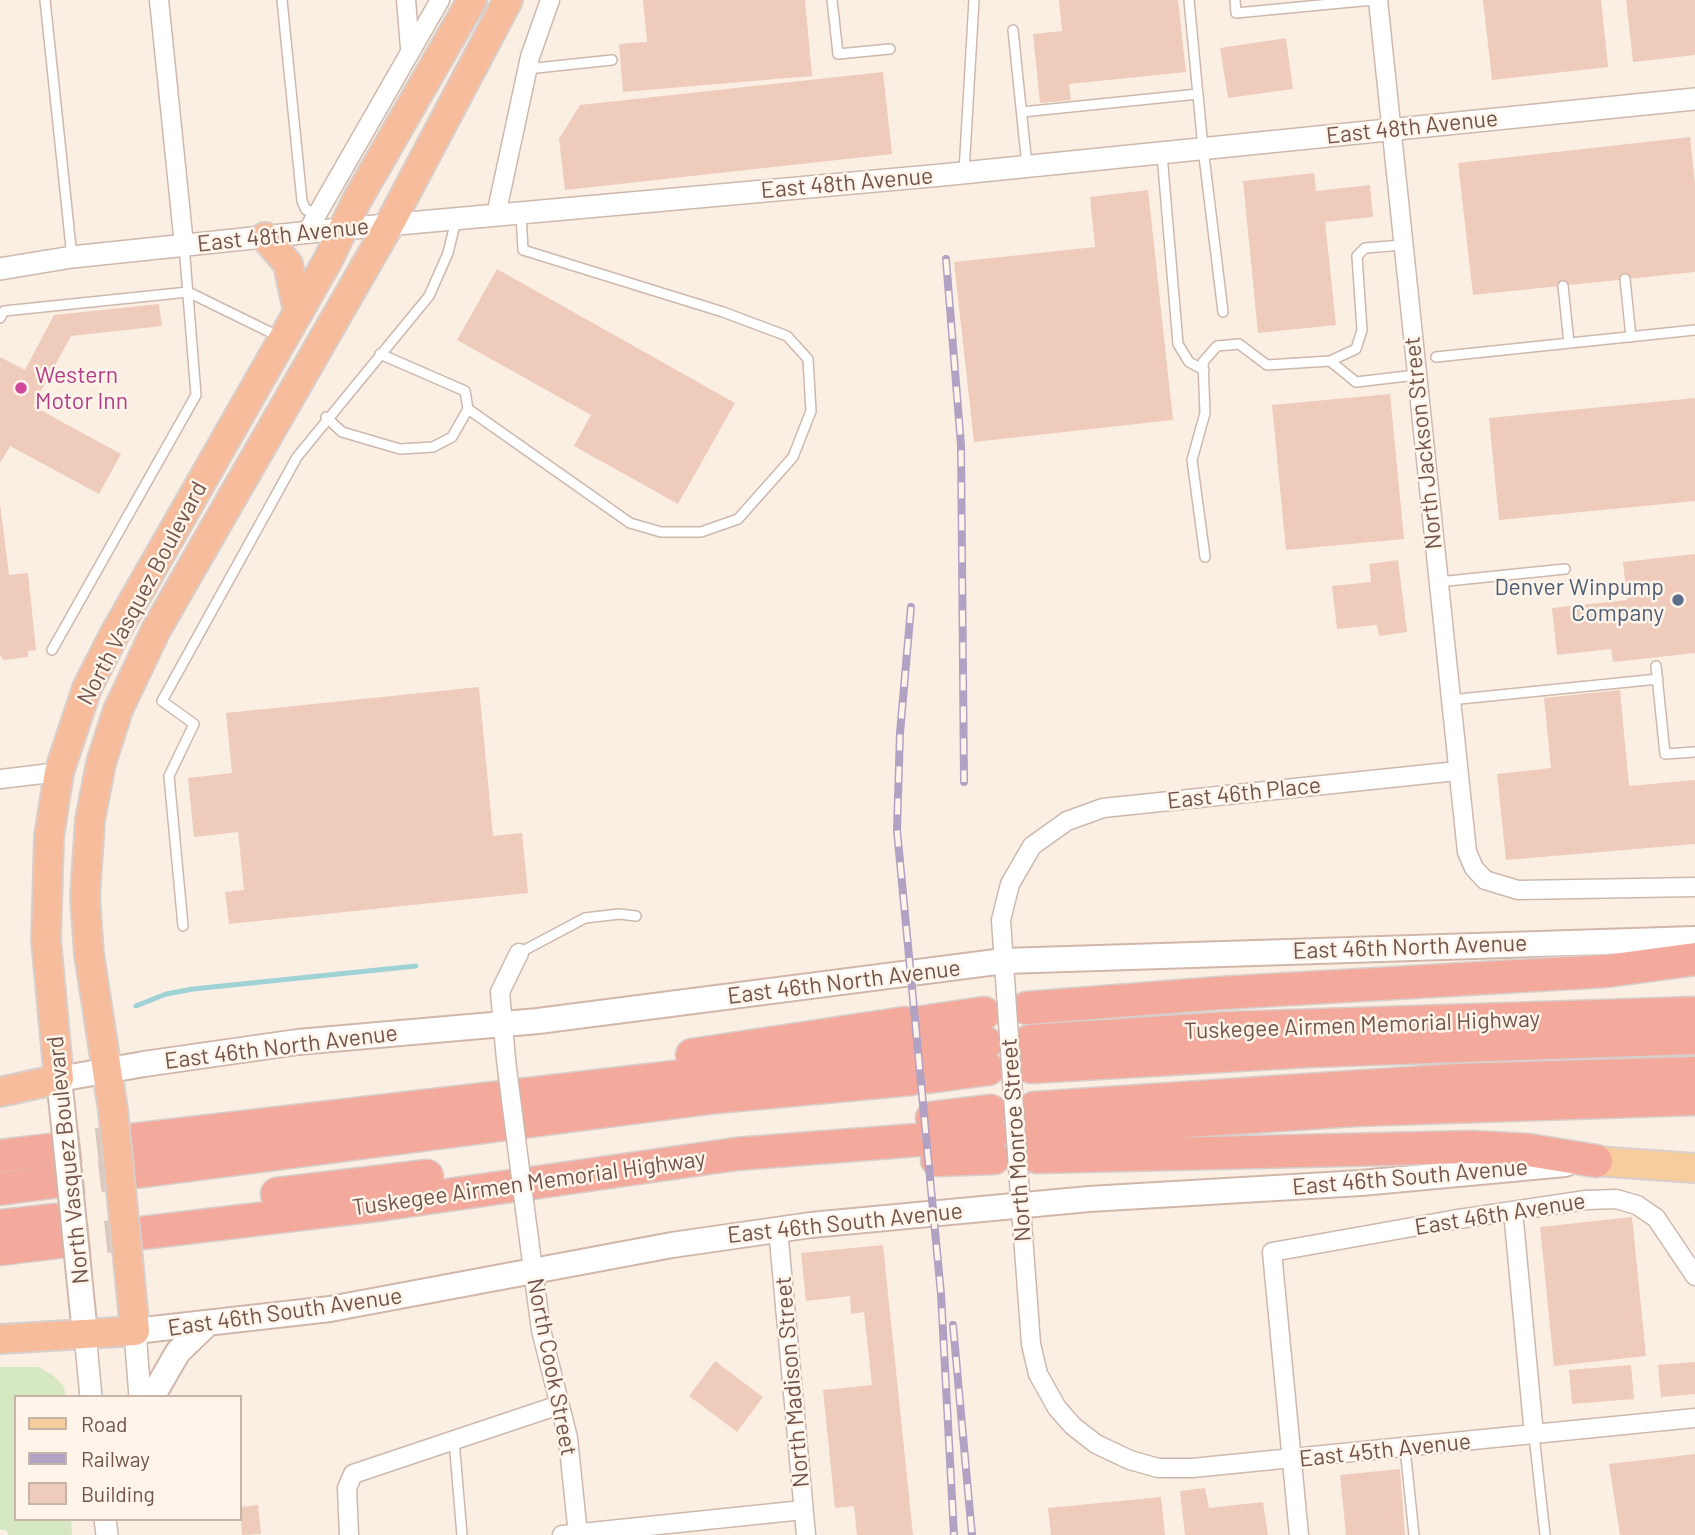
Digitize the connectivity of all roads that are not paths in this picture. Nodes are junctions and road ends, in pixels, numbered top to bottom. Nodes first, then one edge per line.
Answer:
1 (46, 0) edge
2 (159, 0) edge
3 (282, 0) edge
4 (406, 0) edge
5 (440, 0) edge
6 (472, 0) edge
7 (508, 0) edge
8 (550, 0) edge
9 (832, 0) edge
10 (974, 0) edge
11 (1189, 0) edge
12 (1235, 0) edge
13 (1376, 0) edge
14 (1013, 30) dead end
15 (410, 48) junction
16 (890, 50) dead end
17 (612, 60) dead end
18 (527, 69) junction
19 (1198, 94) junction
20 (1695, 99) edge
21 (1022, 112) junction
22 (1391, 130) junction
23 (1203, 148) junction
24 (1162, 153) junction
25 (1027, 166) junction
26 (964, 172) junction
27 (318, 212) junction
28 (521, 213) junction
29 (496, 215) junction
30 (456, 219) junction
31 (389, 225) junction
32 (342, 229) junction
33 (307, 232) junction
34 (265, 237) junction
35 (184, 245) junction
36 (1403, 245) junction
37 (72, 257) junction
38 (0, 269) edge
39 (1625, 279) dead end
40 (1563, 286) dead end
41 (188, 292) junction
42 (298, 312) junction
43 (1223, 312) dead end
44 (0, 318) edge
45 (1695, 330) edge
46 (1631, 337) junction
47 (283, 339) junction
48 (1569, 343) junction
49 (380, 354) junction
50 (1436, 357) dead end
51 (1330, 361) junction
52 (1204, 370) junction
53 (1416, 375) junction
54 (468, 409) junction
55 (326, 417) junction
56 (1205, 557) dead end
57 (1565, 569) dead end
58 (1438, 582) junction
59 (52, 650) dead end
60 (1656, 666) dead end
61 (1658, 679) junction
62 (1450, 700) junction
63 (1695, 752) edge
64 (1457, 771) junction
65 (59, 772) junction
66 (0, 779) edge
67 (1039, 839) joint
68 (1695, 887) edge
69 (636, 916) dead end
70 (183, 926) dead end
71 (1695, 939) edge
72 (519, 953) joint
73 (1695, 960) edge
74 (1004, 961) junction
75 (1695, 1013) edge
76 (502, 1024) junction
77 (998, 1025) junction
78 (1695, 1038) edge
79 (917, 1050) junction
80 (107, 1070) junction
81 (1695, 1073) edge
82 (59, 1080) junction
83 (0, 1092) edge
84 (1695, 1099) edge
85 (1015, 1138) junction
86 (132, 1139) tunnel mouth
87 (926, 1139) junction
88 (49, 1150) tunnel mouth
89 (0, 1156) edge
90 (1596, 1161) junction
91 (1695, 1168) edge
92 (136, 1172) tunnel mouth
93 (52, 1182) tunnel mouth
94 (0, 1189) edge
95 (1020, 1204) junction
96 (1513, 1211) junction
97 (0, 1226) edge
98 (778, 1229) junction
99 (136, 1234) junction
100 (64, 1242) junction
101 (0, 1249) edge
102 (533, 1271) junction
103 (1695, 1276) edge
104 (207, 1324) junction
105 (135, 1331) junction
106 (85, 1334) junction
107 (0, 1339) edge
108 (91, 1395) edge
109 (140, 1395) edge
110 (153, 1395) edge
111 (559, 1405) junction
112 (1695, 1418) edge
113 (1083, 1435) joint
114 (1535, 1435) junction
115 (454, 1440) junction
116 (1405, 1448) junction
117 (1292, 1460) junction
118 (803, 1510) junction
119 (694, 1528) edge
120 (573, 1534) edge
121 (349, 1535) edge
122 (462, 1535) edge
123 (806, 1535) edge
124 (1299, 1535) edge
125 (1414, 1535) edge
126 (1545, 1535) edge

1 - 37 lane
2 - 35 street
3 - 27 lane
4 - 15 street
5 - 15 street
6 - 32 highway, North Vasquez Boulevard
7 - 31 highway, North Vasquez Boulevard
8 - 18 street
9 - 16 lane
10 - 26 lane
11 - 19 lane
12 - 13 lane
13 - 22 street, North Jackson Street
14 - 21 lane
15 - 27 street
17 - 18 lane
18 - 29 street
19 - 21 lane
19 - 23 lane
20 - 22 street, East 48th Avenue
21 - 25 lane
22 - 23 street, East 48th Avenue
22 - 36 street, North Jackson Street
23 - 24 street, East 48th Avenue
23 - 43 lane
24 - 25 street, East 48th Avenue
24 - 52 lane
25 - 26 street, East 48th Avenue
26 - 28 street, East 48th Avenue
27 - 33 street
28 - 29 street, East 48th Avenue
28 - 54 lane
29 - 30 street, East 48th Avenue
30 - 31 street, East 48th Avenue
30 - 49 lane
31 - 32 street, East 48th Avenue
31 - 80 highway, North Vasquez Boulevard
32 - 33 street, East 48th Avenue
32 - 42 highway, North Vasquez Boulevard
33 - 34 street, East 48th Avenue
34 - 35 street, East 48th Avenue
34 - 42 highway
35 - 37 street, East 48th Avenue
35 - 41 lane
36 - 51 lane
36 - 53 street, North Jackson Street
37 - 38 street, East 48th Avenue
39 - 46 lane
40 - 48 lane
41 - 44 lane
41 - 47 lane
41 - 59 lane
42 - 47 highway, North Vasquez Boulevard
45 - 46 lane
46 - 48 lane
47 - 65 highway, North Vasquez Boulevard
48 - 50 lane
49 - 54 lane
49 - 55 lane
51 - 52 lane
51 - 53 lane
52 - 56 lane
53 - 58 street, North Jackson Street
54 - 55 lane
55 - 70 lane
57 - 58 lane
58 - 62 street, North Jackson Street
60 - 61 lane
61 - 62 lane
61 - 63 lane
62 - 64 street, North Jackson Street
64 - 67 street, East 46th Place
64 - 68 street, North Jackson Street
65 - 66 street
65 - 82 highway, North Vasquez Boulevard
67 - 74 street, North Monroe Street
69 - 72 lane
71 - 74 main road, East 46th North Avenue
72 - 76 street, North Cook Street
73 - 77 highway
74 - 76 main road, East 46th North Avenue
74 - 77 street, North Monroe Street
75 - 78 highway, Tuskegee Airmen Memorial Highway
76 - 80 main road, East 46th North Avenue
76 - 102 street, North Cook Street, bridge
77 - 79 highway
77 - 79 highway
77 - 85 street, North Monroe Street, bridge
79 - 86 highway
79 - 92 highway
80 - 82 main road, East 46th North Avenue
80 - 99 highway, North Vasquez Boulevard, bridge
81 - 85 highway
82 - 83 highway, East 46th North Avenue
82 - 100 main road, North Vasquez Boulevard, bridge
84 - 85 highway, Tuskegee Airmen Memorial Highway
85 - 87 highway, Tuskegee Airmen Memorial Highway
85 - 90 highway
85 - 95 street, North Monroe Street
87 - 99 highway, Tuskegee Airmen Memorial Highway
87 - 99 highway
88 - 89 highway
90 - 91 main road, East 46th South Avenue
90 - 95 main road, East 46th South Avenue
93 - 94 highway
95 - 98 main road, East 46th South Avenue
95 - 113 street, North Monroe Street
96 - 103 street, East 46th Avenue
96 - 114 street
96 - 117 street, East 46th Avenue
97 - 100 highway
98 - 102 main road, East 46th South Avenue
98 - 118 street, North Madison Street
99 - 105 highway, North Vasquez Boulevard
100 - 101 highway
100 - 106 main road, North Vasquez Boulevard
102 - 104 main road, East 46th South Avenue
102 - 111 street, North Cook Street
104 - 105 main road, East 46th South Avenue
104 - 110 main road
105 - 106 highway, East 46th South Avenue
105 - 109 street
106 - 107 highway, East 46th South Avenue
106 - 108 street
111 - 115 street
111 - 120 street, North Cook Street
112 - 114 street, East 45th Avenue
113 - 117 street, East 45th Avenue
114 - 116 street, East 45th Avenue
114 - 126 lane
115 - 121 street
115 - 122 lane
116 - 117 street, East 45th Avenue
116 - 125 lane
117 - 124 street
118 - 119 street
118 - 123 street, North Madison Street
119 - 120 street

